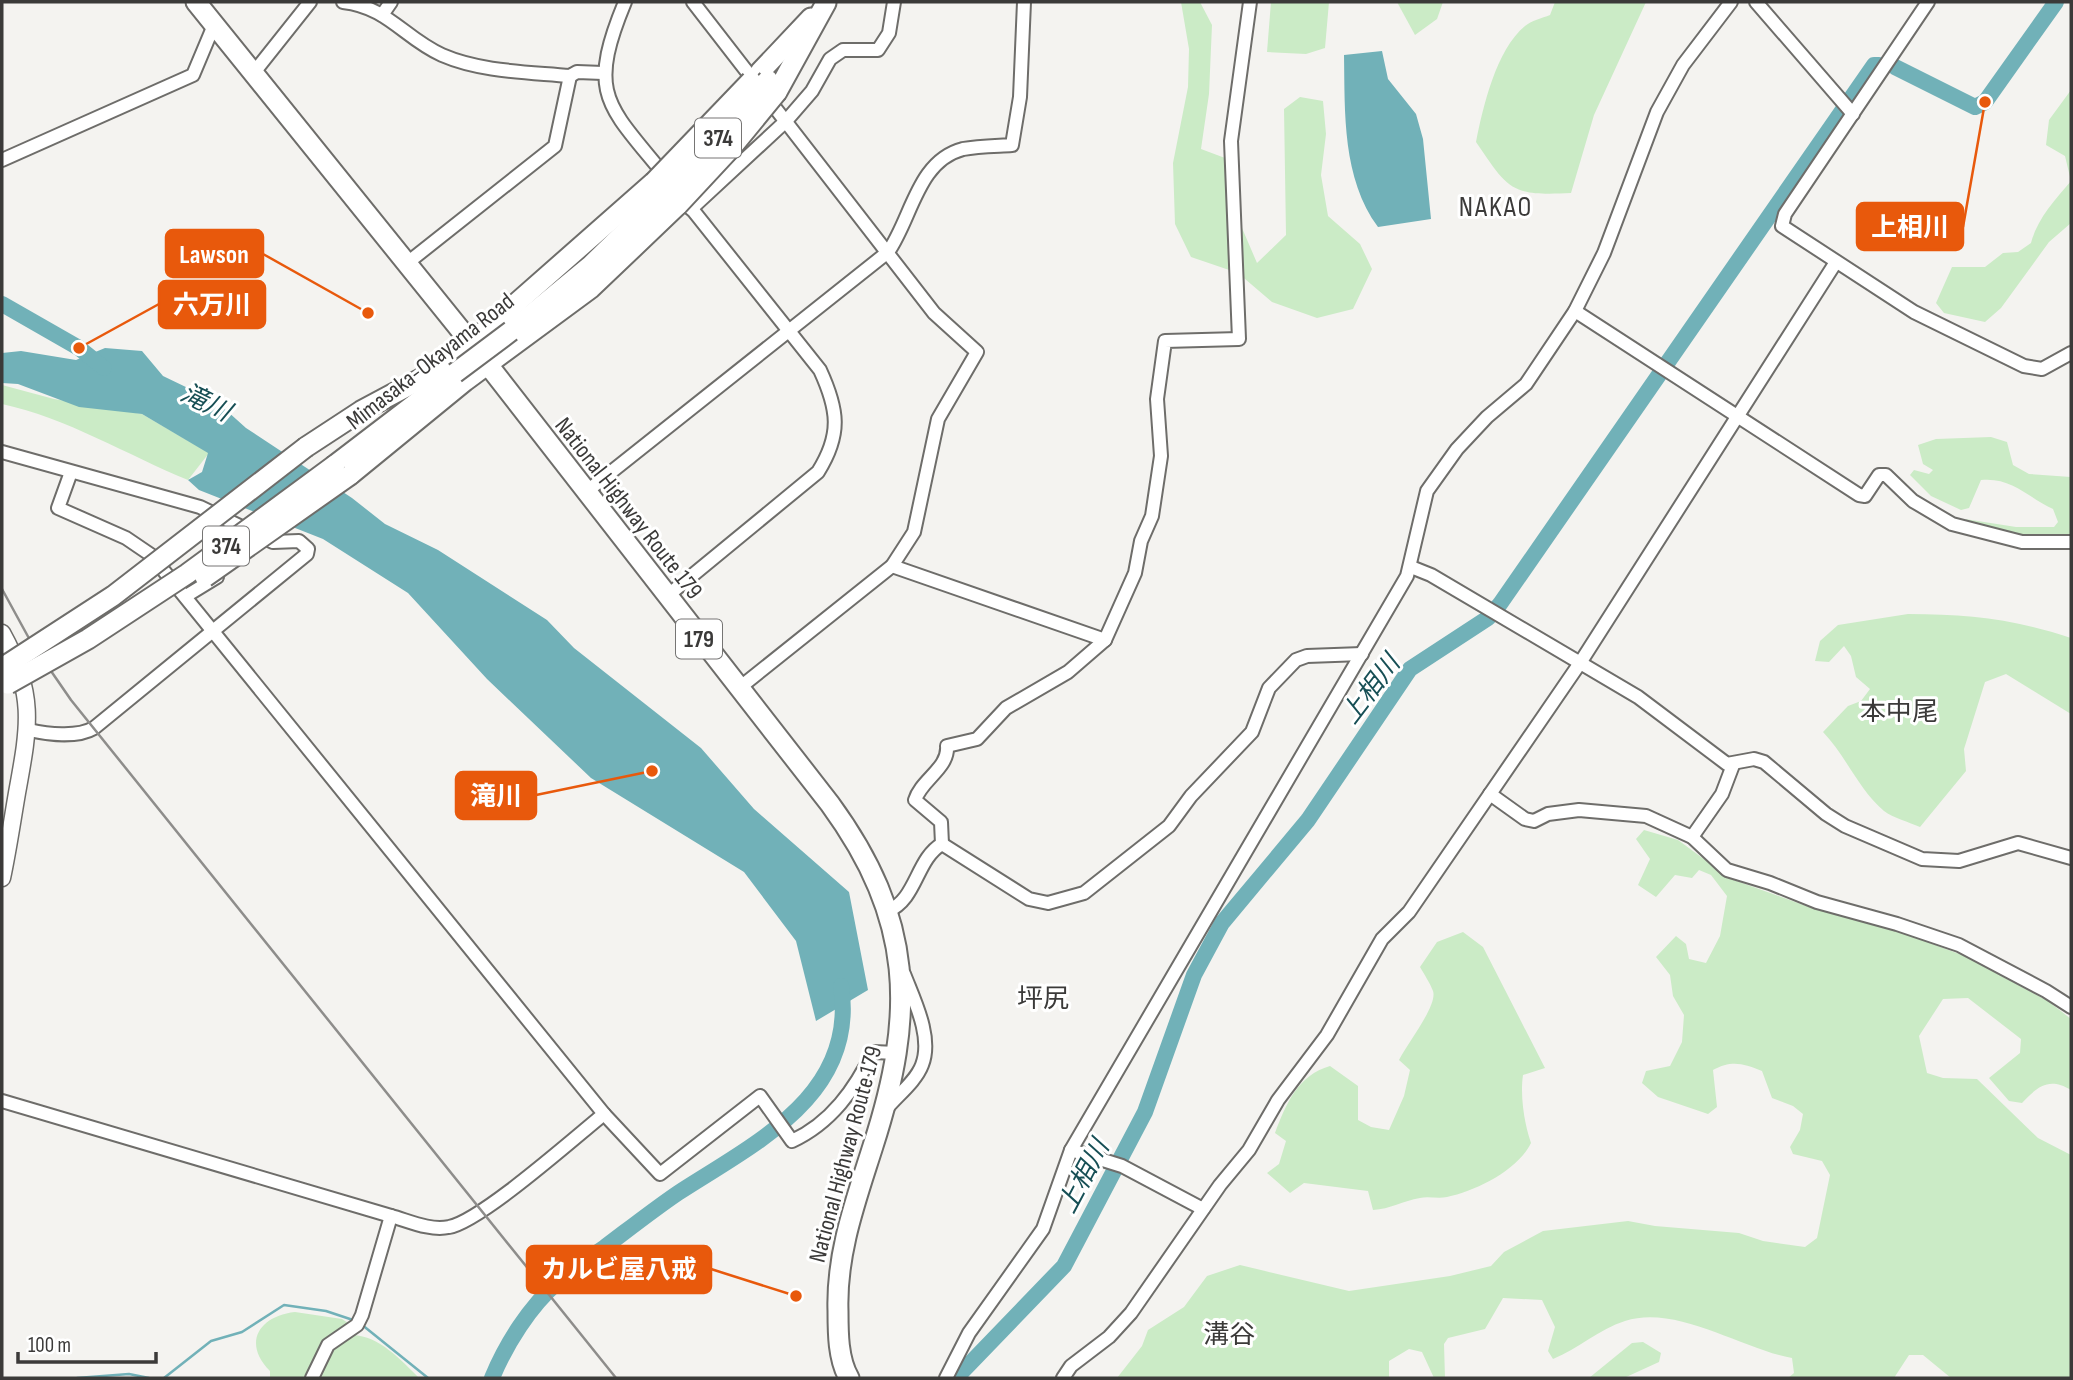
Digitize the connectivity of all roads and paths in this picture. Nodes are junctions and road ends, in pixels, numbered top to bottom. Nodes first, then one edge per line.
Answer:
1 (196, 2) edge
2 (310, 2) edge
3 (343, 2) edge
4 (391, 2) edge
5 (625, 2) edge
6 (692, 2) edge
7 (827, 2) edge
8 (894, 2) edge
9 (1024, 2) edge
10 (1250, 2) edge
11 (1731, 2) edge
12 (1756, 2) edge
13 (1928, 2) edge
14 (382, 15) junction
15 (214, 25) junction
16 (603, 73) junction
17 (253, 75) junction
18 (570, 76) junction
19 (763, 79) junction
20 (1847, 109) junction
21 (786, 121) junction
22 (2, 160) edge
23 (670, 191) junction
24 (888, 252) junction
25 (1836, 262) junction
26 (406, 264) junction
27 (1575, 311) junction
28 (789, 330) junction
29 (471, 343) junction
30 (2071, 354) edge
31 (488, 367) junction
32 (1738, 416) junction
33 (2, 452) edge
34 (342, 470) junction
35 (71, 472) junction
36 (586, 492) junction
37 (222, 520) junction
38 (273, 542) junction
39 (2071, 542) edge
40 (892, 566) junction
41 (1410, 567) junction
42 (162, 568) junction
43 (186, 596) junction
44 (666, 597) junction
45 (215, 631) junction
46 (2, 633) edge
47 (1105, 640) junction
48 (1362, 654) junction
49 (1580, 663) junction
50 (4, 680) edge
51 (738, 689) junction
52 (29, 730) junction
53 (1733, 765) junction
54 (1490, 794) junction
55 (1692, 837) junction
56 (942, 844) junction
57 (2071, 858) edge
58 (2, 873) edge
59 (888, 911) junction
60 (901, 968) junction
61 (2071, 1007) edge
62 (897, 1053) junction
63 (2, 1101) edge
64 (884, 1111) junction
65 (604, 1114) junction
66 (1071, 1150) junction
67 (1203, 1209) junction
68 (391, 1216) junction
69 (312, 1378) edge
70 (849, 1378) edge
71 (946, 1378) edge
72 (1063, 1378) edge

1 - 15 highway, National Highway Route 179 / 179
2 - 17 street
3 - 14 street
4 - 14 street
5 - 16 street
6 - 19 street
7 - 19 highway, Mimasaka-Okayama Road / 374
8 - 21 street
9 - 24 street
10 - 47 street
11 - 27 street
12 - 20 street
13 - 20 street
14 - 18 street
15 - 17 highway, National Highway Route 179 / 179
15 - 22 street
16 - 18 street
16 - 23 street
17 - 26 highway, National Highway Route 179 / 179
18 - 26 street
19 - 21 street
19 - 23 highway, Mimasaka-Okayama Road / 374, bridge
19 - 23 street
20 - 25 street
21 - 23 street
21 - 24 street
23 - 28 street
23 - 29 highway
23 - 31 highway
23 - 34 highway, Mimasaka-Okayama Road / 374, bridge
24 - 28 street
24 - 40 street
25 - 30 street
25 - 32 street
26 - 29 highway, National Highway Route 179 / 179
27 - 32 street
27 - 41 street
28 - 36 street
28 - 44 street
29 - 31 highway, National Highway Route 179 / 179
29 - 50 highway, bridge
31 - 34 highway
31 - 36 highway, National Highway Route 179 / 179
32 - 39 street
32 - 49 street
33 - 35 street
34 - 50 highway, Mimasaka-Okayama Road / 374, bridge
35 - 37 street
35 - 42 street
36 - 44 highway, National Highway Route 179 / 179
37 - 38 street
37 - 42 street
38 - 43 street
38 - 45 street
40 - 47 street
40 - 51 street
41 - 48 street
41 - 49 street
42 - 43 street
43 - 45 street
44 - 51 highway, National Highway Route 179 / 179
45 - 52 street
45 - 65 street
46 - 52 main road
47 - 56 street
48 - 56 street
48 - 66 street
49 - 53 street
49 - 54 street
51 - 59 highway, National Highway Route 179 / 179
52 - 58 main road
53 - 55 street
53 - 57 street
54 - 55 street
54 - 67 street
55 - 61 street
56 - 59 street
59 - 60 highway, National Highway Route 179 / 179
60 - 62 highway, National Highway Route 179 / 179
60 - 64 street
62 - 64 highway, National Highway Route 179 / 179
62 - 65 street
63 - 68 street
64 - 70 highway, National Highway Route 179 / 179
65 - 68 street
66 - 67 street
66 - 71 street
67 - 72 street
68 - 69 street

